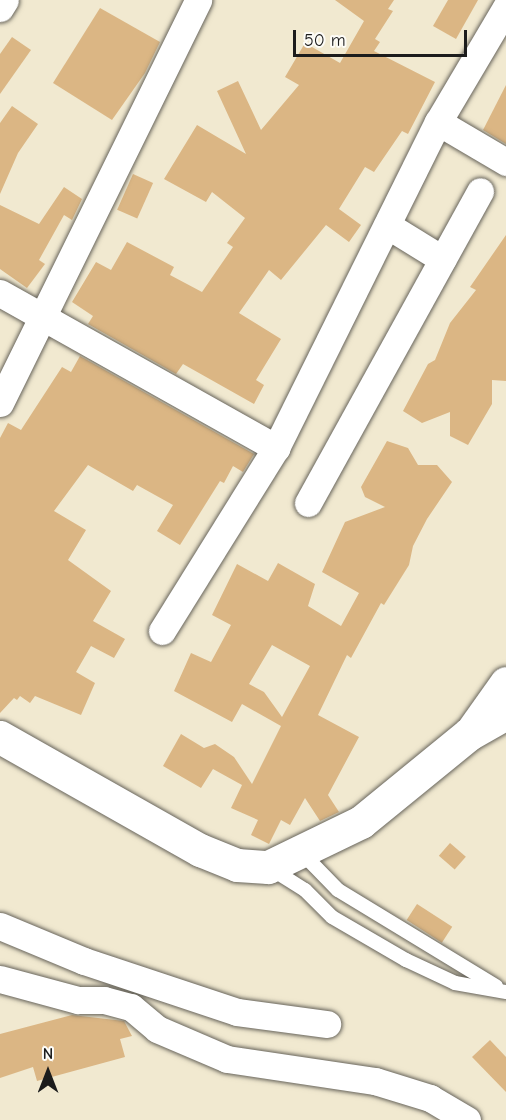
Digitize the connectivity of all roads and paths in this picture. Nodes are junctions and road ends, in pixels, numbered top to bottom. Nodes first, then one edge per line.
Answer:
1 (5, 0) edge
2 (198, 0) edge
3 (506, 7) edge
4 (0, 8) edge
5 (438, 122) junction
6 (506, 162) edge
7 (480, 191) dead end
8 (387, 225) junction
9 (442, 259) junction
10 (0, 292) edge
11 (44, 318) junction
12 (0, 403) edge
13 (276, 448) junction
14 (308, 503) dead end
15 (162, 631) dead end
16 (506, 683) edge
17 (506, 713) edge
18 (469, 734) junction
19 (0, 737) edge
20 (299, 849) junction
21 (268, 867) junction
22 (0, 926) edge
23 (0, 979) edge
24 (327, 1024) dead end
25 (467, 1120) edge

1 - 4 street
2 - 11 street
3 - 5 street
5 - 6 street
5 - 8 street
7 - 9 street
8 - 9 street
8 - 13 street
9 - 14 street
10 - 11 street
11 - 12 street
11 - 13 street
13 - 15 street
16 - 18 main road
17 - 18 main road
18 - 20 main road
19 - 21 main road
20 - 21 main road
20 - 21 lane
22 - 24 street
23 - 25 street

